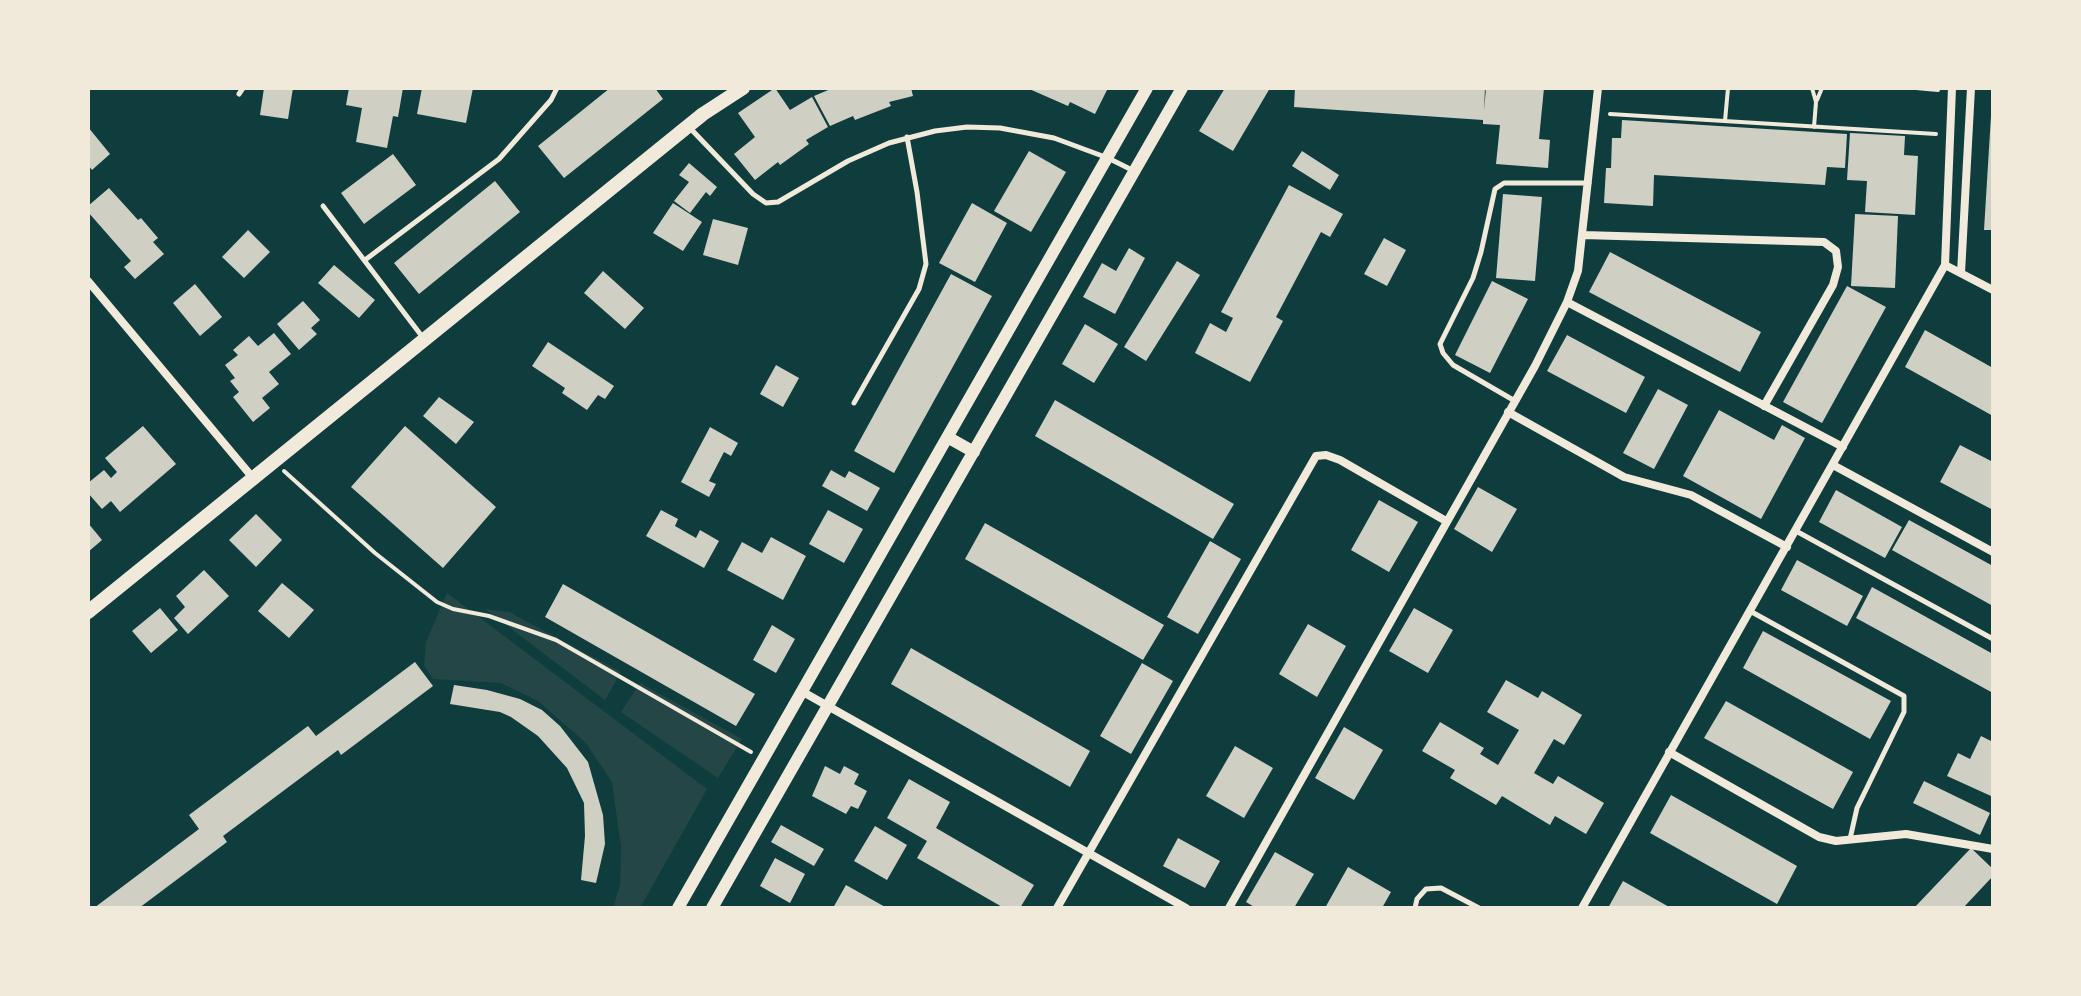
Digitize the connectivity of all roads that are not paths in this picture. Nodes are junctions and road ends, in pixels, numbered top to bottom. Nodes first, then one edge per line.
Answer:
1 (557, 88) edge
2 (720, 88) edge
3 (743, 88) edge
4 (1147, 88) edge
5 (1182, 88) edge
6 (1598, 88) edge
7 (1971, 88) edge
8 (1952, 90) edge
9 (703, 114) junction
10 (688, 126) junction
11 (907, 137) junction
12 (1108, 158) junction
13 (1134, 171) junction
14 (1589, 183) junction
15 (323, 206) dead end
16 (1583, 235) junction
17 (365, 260) junction
18 (1945, 265) junction
19 (1961, 273) junction
20 (88, 281) edge
21 (1993, 290) edge
22 (1567, 302) junction
23 (425, 340) junction
24 (1515, 401) junction
25 (854, 403) dead end
26 (1764, 406) junction
27 (1508, 412) junction
28 (949, 438) junction
29 (1843, 447) junction
30 (974, 452) junction
31 (1833, 465) junction
32 (253, 478) junction
33 (1446, 521) junction
34 (1796, 531) junction
35 (1787, 547) junction
36 (1993, 552) edge
37 (1750, 611) junction
38 (88, 612) edge
39 (1993, 639) edge
40 (803, 692) junction
41 (828, 706) junction
42 (1669, 752) junction
43 (1849, 840) junction
44 (1993, 849) edge
45 (1088, 855) junction
46 (678, 908) edge
47 (712, 908) edge
48 (1057, 908) edge
49 (1186, 908) edge
50 (1229, 908) edge
51 (1415, 908) edge
52 (1479, 908) edge
53 (1582, 908) edge

1 - 17 lane
2 - 9 main road
3 - 9 main road
4 - 12 street
5 - 13 street
6 - 14 street
7 - 19 street
8 - 18 street
9 - 10 main road
10 - 11 lane
10 - 23 main road
11 - 12 lane
11 - 25 lane
12 - 13 lane
12 - 28 street
13 - 30 street
14 - 16 street
14 - 24 lane
15 - 17 lane
16 - 22 street
16 - 26 street
17 - 23 lane
18 - 19 street
18 - 29 street
19 - 21 street
20 - 32 street
22 - 24 street
22 - 26 street
23 - 32 main road
24 - 27 street
26 - 29 street
27 - 33 street
27 - 35 street
28 - 30 street
28 - 40 street
29 - 31 street
30 - 41 street
31 - 34 street
31 - 36 street
32 - 38 main road
33 - 45 street
33 - 50 street
34 - 35 street
34 - 39 lane
35 - 37 street
37 - 42 street
37 - 43 lane
40 - 41 street
40 - 46 street
41 - 45 street
41 - 47 street
42 - 43 street
42 - 53 street
43 - 44 street
45 - 48 street
45 - 49 street
51 - 52 lane

